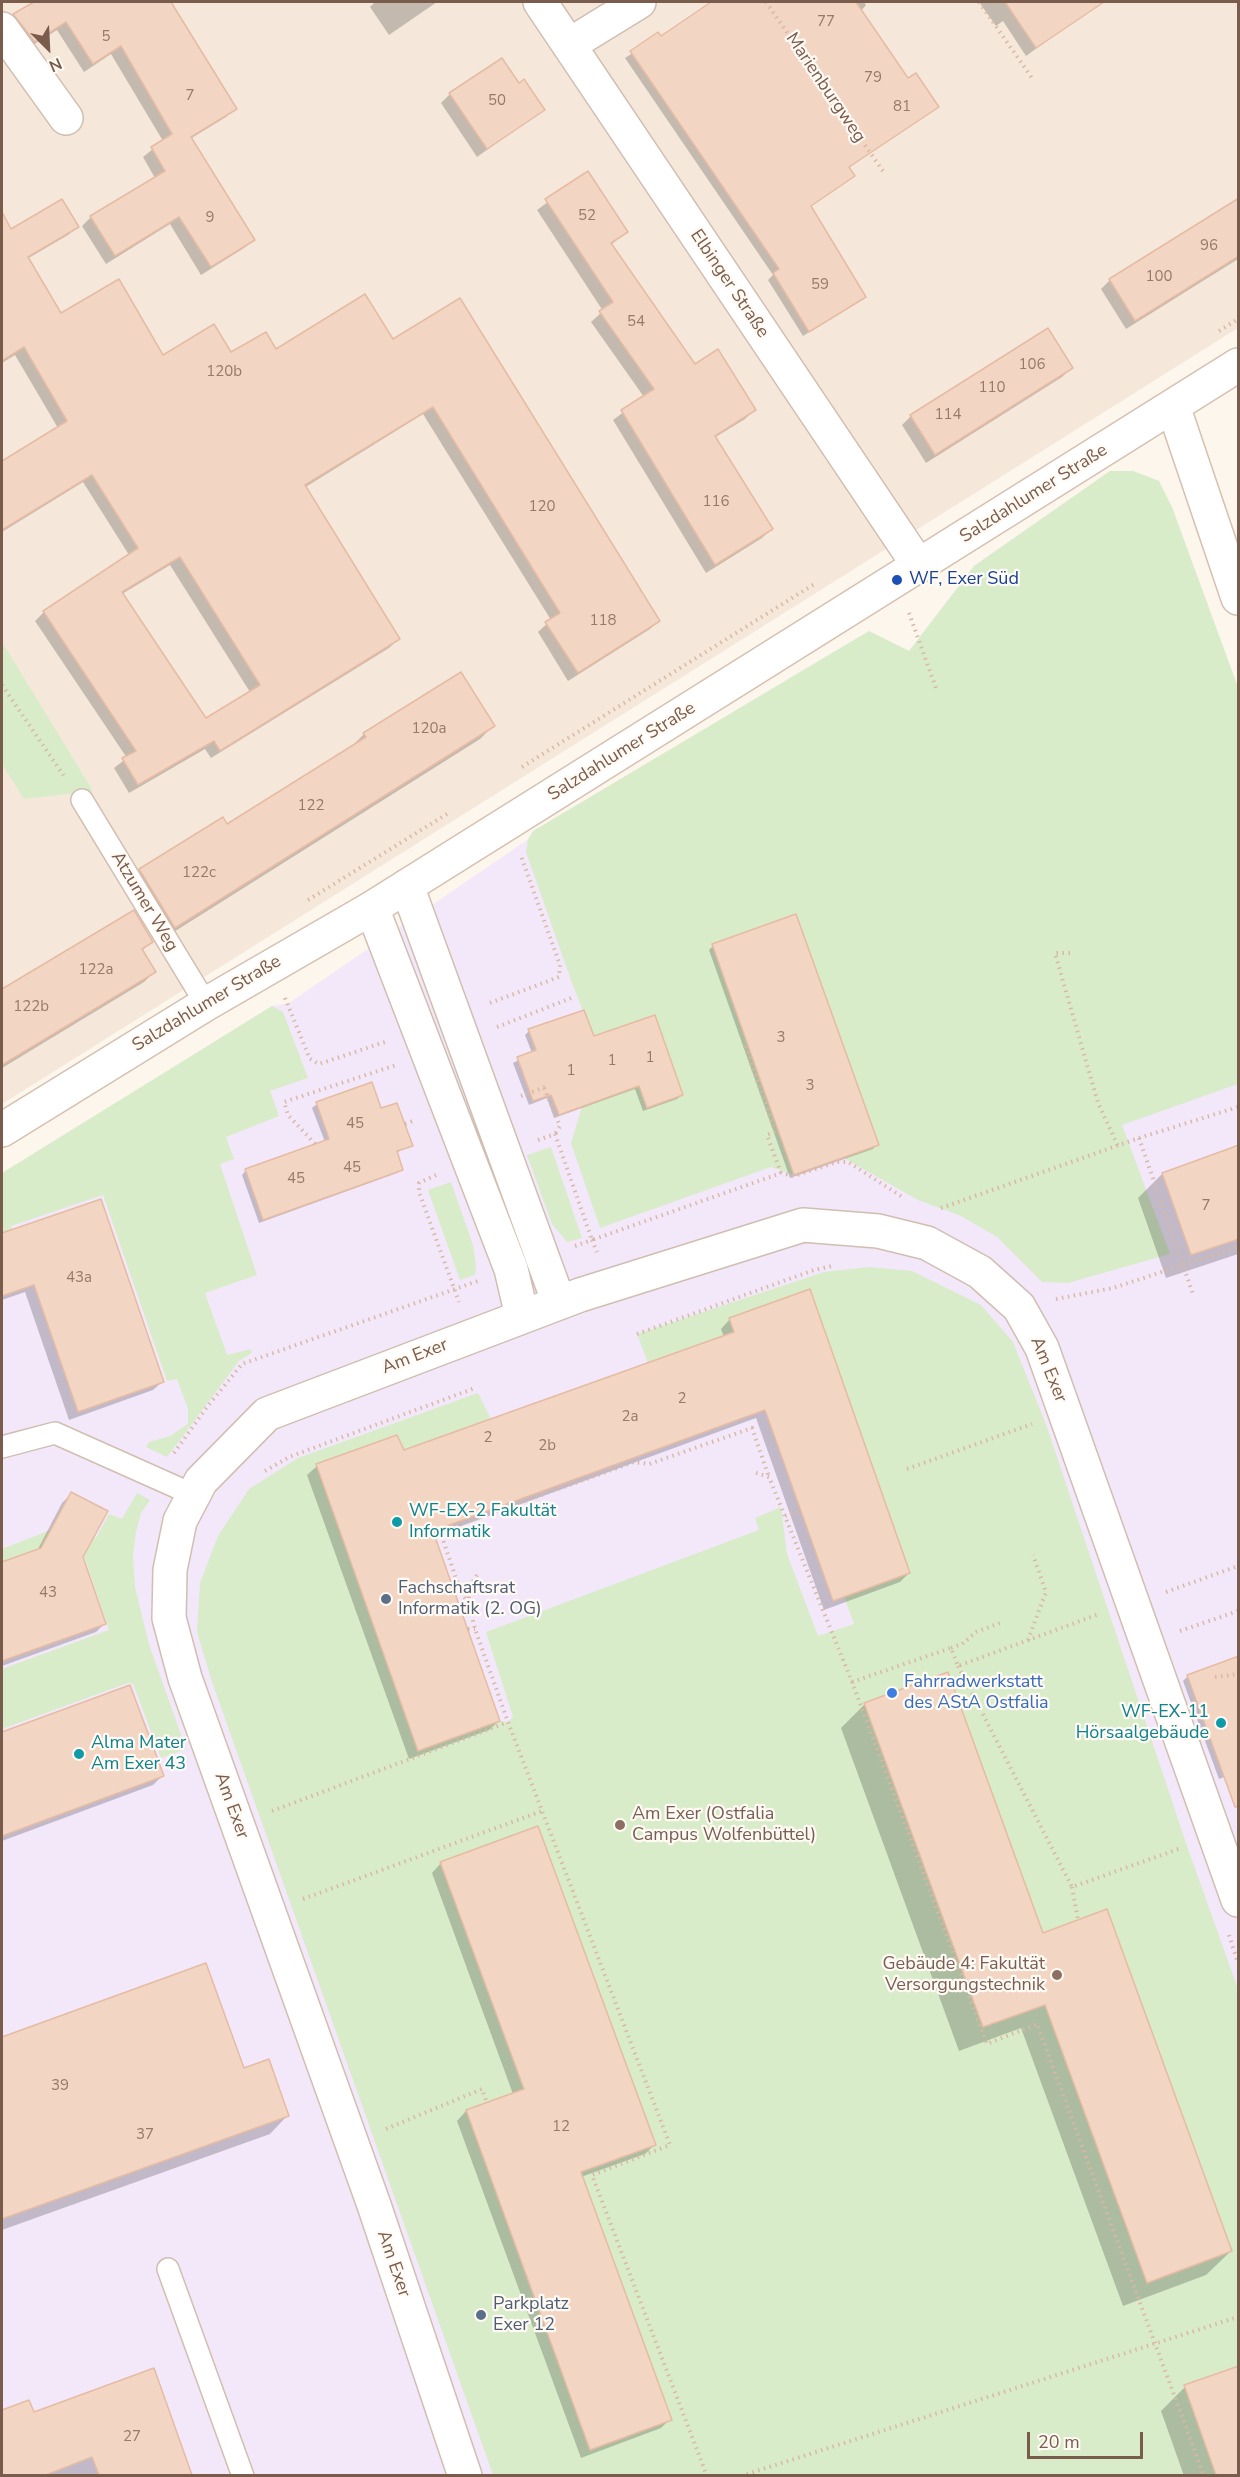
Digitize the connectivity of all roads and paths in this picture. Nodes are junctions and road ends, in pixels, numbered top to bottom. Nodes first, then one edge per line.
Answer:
1 (540, 2) edge
2 (639, 2) edge
3 (766, 2) edge
4 (979, 2) edge
5 (2, 28) edge
6 (569, 45) junction
7 (1032, 78) dead end
8 (66, 118) dead end
9 (885, 174) dead end
10 (1239, 319) edge
11 (1209, 337) dead end
12 (1239, 365) edge
13 (1173, 406) junction
14 (908, 573) junction
15 (826, 577) dead end
16 (1239, 598) edge
17 (2, 685) edge
18 (937, 691) dead end
19 (517, 770) dead end
20 (82, 800) joint
21 (450, 812) dead end
22 (522, 848) dead end
23 (407, 886) junction
24 (298, 905) dead end
25 (372, 908) junction
26 (1070, 954) dead end
27 (278, 991) dead end
28 (574, 997) dead end
29 (206, 1004) junction
30 (480, 1007) dead end
31 (488, 1030) dead end
32 (393, 1039) dead end
33 (747, 1042) dead end
34 (402, 1063) dead end
35 (524, 1095) dead end
36 (1239, 1107) edge
37 (2, 1130) edge
38 (555, 1134) junction
39 (1139, 1138) junction
40 (530, 1142) dead end
41 (315, 1144) dead end
42 (1118, 1146) junction
43 (440, 1171) dead end
44 (927, 1243) junction
45 (1239, 1247) edge
46 (836, 1266) dead end
47 (1183, 1267) junction
48 (454, 1289) junction
49 (1192, 1294) dead end
50 (1046, 1300) dead end
51 (559, 1303) junction
52 (522, 1316) junction
53 (638, 1334) dead end
54 (471, 1336) junction
55 (475, 1388) dead end
56 (1036, 1422) dead end
57 (2, 1447) edge
58 (908, 1468) dead end
59 (756, 1473) dead end
60 (259, 1474) dead end
61 (769, 1477) junction
62 (157, 1478) junction
63 (194, 1495) junction
64 (801, 1510) dead end
65 (785, 1516) junction
66 (1033, 1555) dead end
67 (1239, 1566) edge
68 (477, 1575) dead end
69 (1146, 1600) junction
70 (469, 1603) junction
71 (1239, 1611) edge
72 (1000, 1623) dead end
73 (468, 1629) dead end
74 (475, 1629) junction
75 (1171, 1634) dead end
76 (1028, 1640) junction
77 (951, 1648) junction
78 (958, 1666) junction
79 (1239, 1674) edge
80 (1215, 1677) dead end
81 (852, 1683) junction
82 (508, 1722) junction
83 (542, 1811) junction
84 (265, 1813) dead end
85 (1215, 1836) junction
86 (1072, 1887) junction
87 (1239, 1900) edge
88 (268, 1912) junction
89 (1078, 1920) dead end
90 (1227, 1930) dead end
91 (1239, 1963) edge
92 (964, 1976) dead end
93 (963, 1983) junction
94 (487, 2103) dead end
95 (352, 2143) junction
96 (168, 2269) dead end
97 (1239, 2317) edge
98 (1156, 2344) junction
99 (243, 2475) edge
100 (465, 2475) edge
101 (707, 2475) edge
102 (741, 2475) edge
103 (1204, 2475) edge

1 - 6 street, Elbinger Straße
2 - 6 street
3 - 9 path, Marienburgweg
4 - 7 path
5 - 8 street
6 - 14 street, Elbinger Straße
10 - 11 path
12 - 13 street, Salzdahlumer Straße
13 - 14 street, Salzdahlumer Straße
13 - 16 street
14 - 18 path
14 - 23 street, Salzdahlumer Straße
15 - 19 path
17 - 20 path
20 - 29 lane, Atzumer Weg
21 - 24 path
22 - 30 path
23 - 25 street, Salzdahlumer Straße
23 - 51 street
25 - 29 street, Salzdahlumer Straße
25 - 52 street
26 - 42 path
27 - 32 path
28 - 31 path
29 - 37 street, Salzdahlumer Straße
33 - 38 path
34 - 41 path
35 - 38 path
36 - 39 path
38 - 40 path
39 - 42 path
39 - 47 path
42 - 44 path
43 - 48 path
44 - 51 street, Am Exer
44 - 69 street, Am Exer
45 - 47 path
46 - 53 path
47 - 49 path
47 - 50 path
48 - 54 path
48 - 62 path
51 - 52 street, Am Exer
52 - 54 street, Am Exer
54 - 63 street, Am Exer
55 - 60 path
56 - 58 path
57 - 62 lane
59 - 61 path
61 - 65 path
61 - 70 path
62 - 63 lane
63 - 88 street, Am Exer
64 - 65 path
65 - 81 path
66 - 76 path
67 - 69 path
68 - 70 path
69 - 76 path
69 - 85 street, Am Exer
70 - 74 path
71 - 75 path
72 - 77 path
73 - 74 path
74 - 82 path
76 - 78 path
77 - 78 path
77 - 81 path
78 - 86 path
79 - 80 path
81 - 93 path
82 - 83 path
82 - 84 path
83 - 88 path
83 - 101 path
85 - 86 path
85 - 87 street, Am Exer
86 - 89 path
88 - 95 street, Am Exer
90 - 91 path
92 - 93 path
93 - 98 path
94 - 95 path
95 - 100 street, Am Exer
96 - 99 lane
97 - 98 path
98 - 102 path
98 - 103 path

